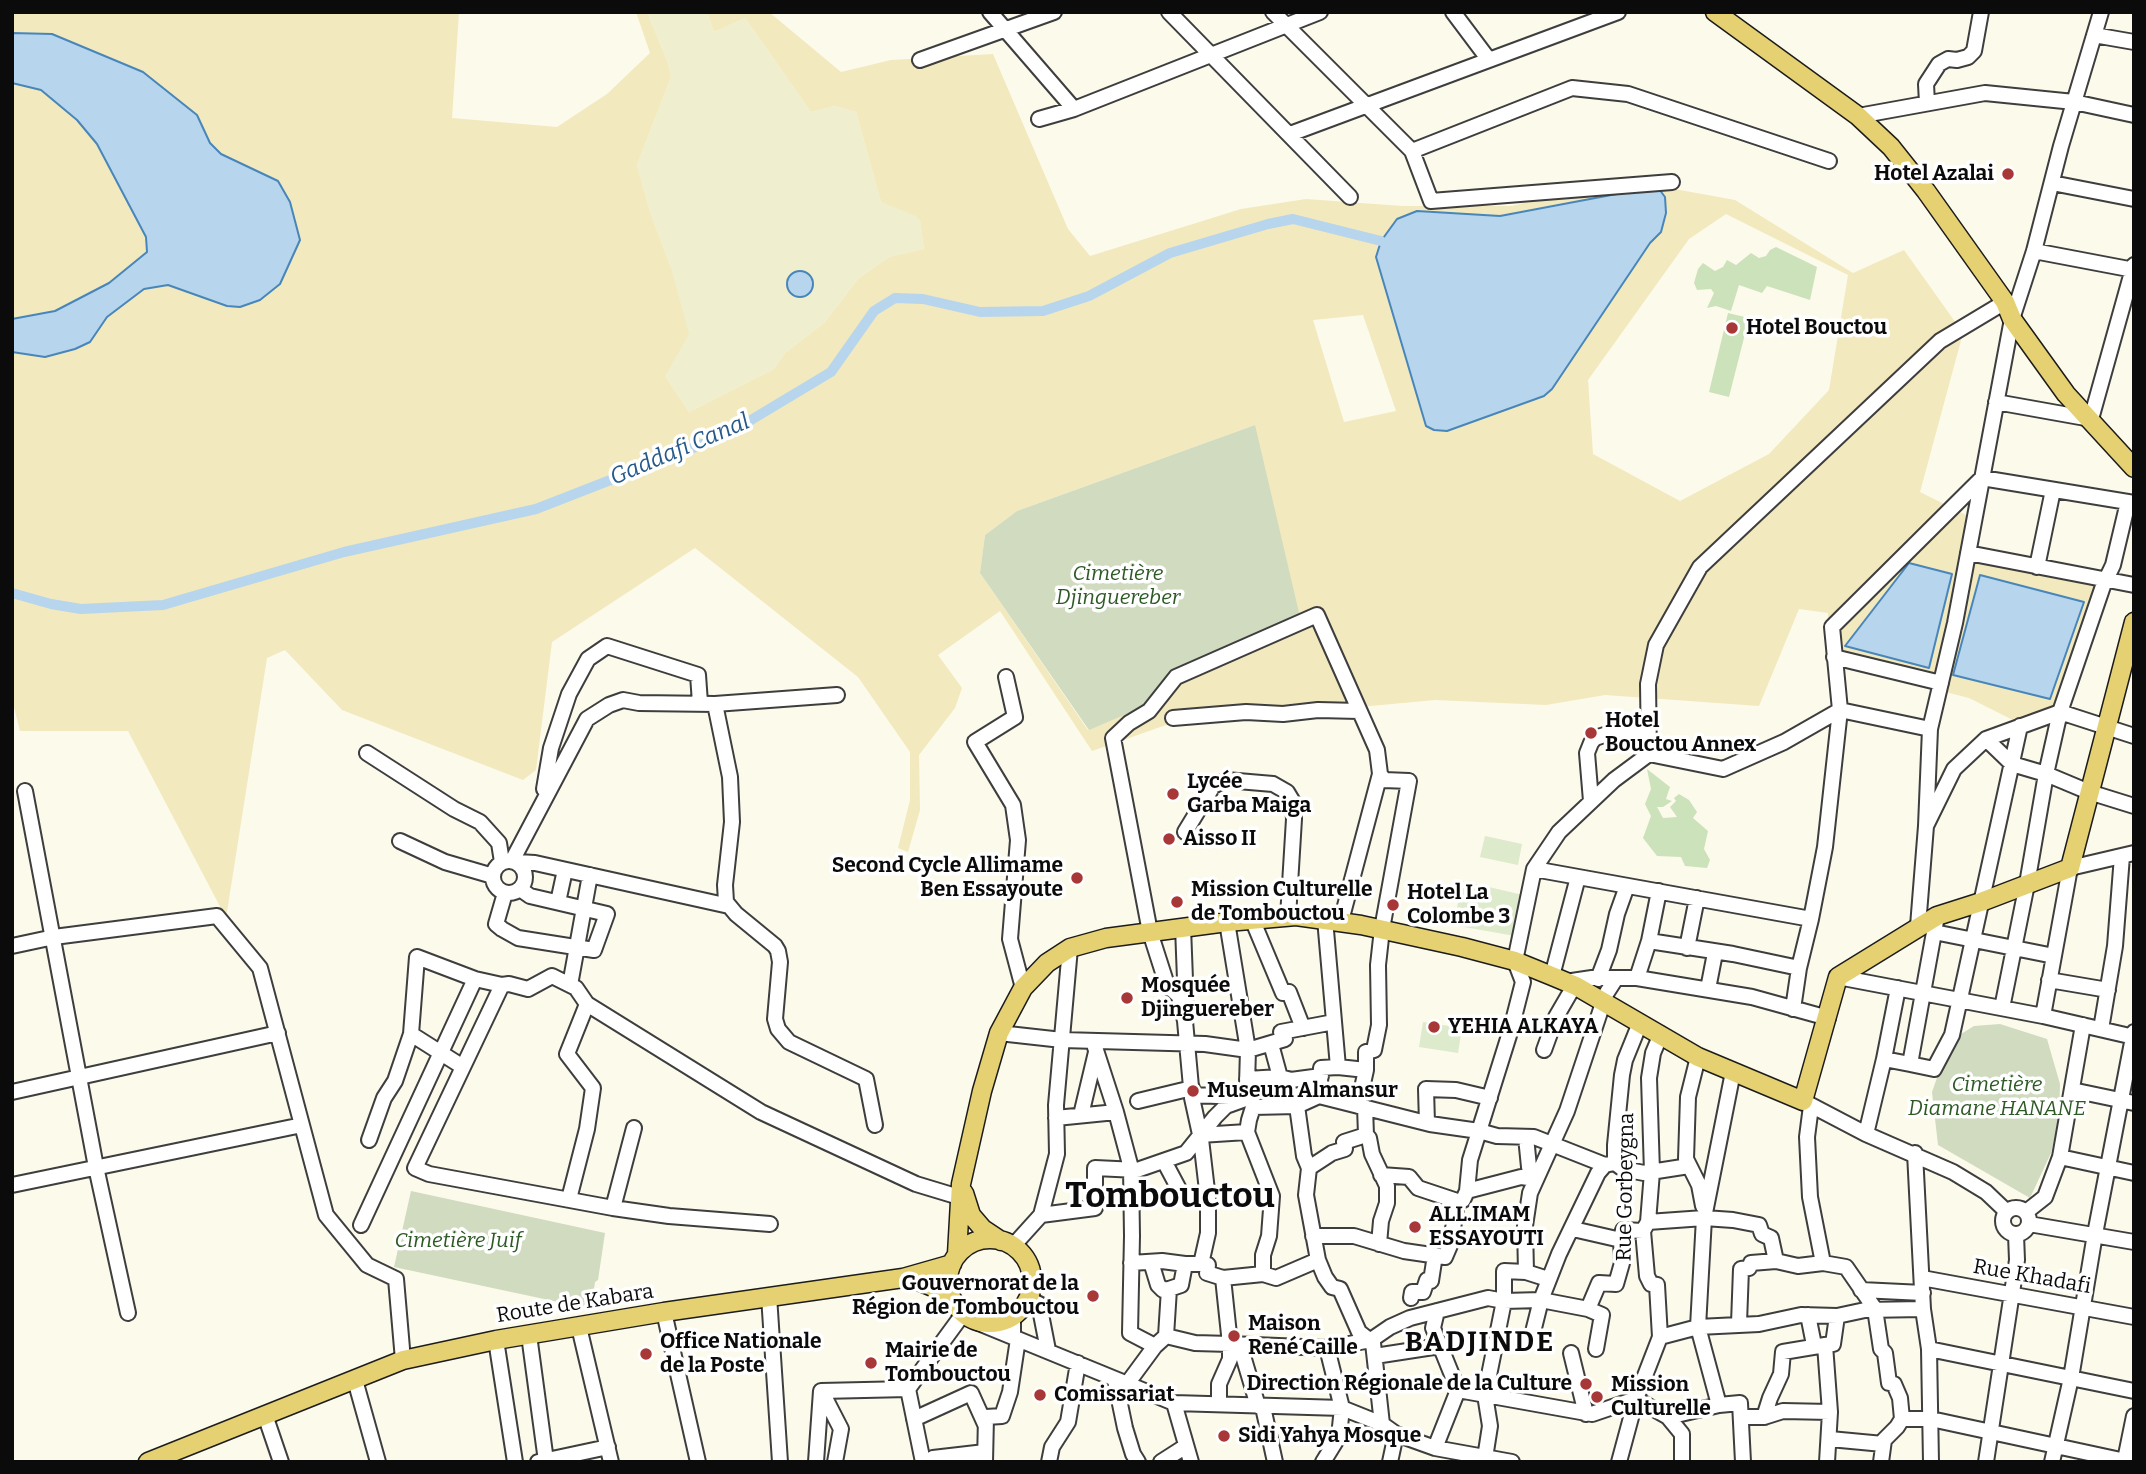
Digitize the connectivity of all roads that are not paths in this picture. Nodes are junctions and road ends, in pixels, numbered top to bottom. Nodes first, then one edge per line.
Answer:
1 (990, 12) edge
2 (1054, 12) edge
3 (1169, 12) edge
4 (1273, 12) edge
5 (1320, 12) edge
6 (1453, 12) edge
7 (1618, 12) edge
8 (1715, 12) edge
9 (1981, 12) edge
10 (2101, 12) edge
11 (1286, 26) junction
12 (1004, 29) junction
13 (2094, 35) junction
14 (2134, 42) edge
15 (1212, 55) junction
16 (920, 60) dead end
17 (1489, 60) junction
18 (2074, 102) junction
19 (1927, 103) junction
20 (1366, 106) junction
21 (1074, 109) junction
22 (2134, 115) edge
23 (1858, 116) junction
24 (1038, 119) dead end
25 (1290, 134) junction
26 (1412, 152) junction
27 (1829, 161) dead end
28 (1672, 182) dead end
29 (2052, 183) junction
30 (1350, 197) dead end
31 (2134, 199) edge
32 (2034, 251) junction
33 (2133, 269) edge
34 (2005, 302) junction
35 (2012, 319) junction
36 (1996, 402) junction
37 (2091, 419) junction
38 (2134, 468) edge
39 (1982, 478) junction
40 (2053, 490) junction
41 (2131, 502) edge
42 (1968, 553) junction
43 (2037, 567) junction
44 (2105, 580) junction
45 (2134, 585) edge
46 (2134, 622) edge
47 (1834, 657) junction
48 (2129, 657) edge
49 (1006, 677) dead end
50 (1941, 682) junction
51 (837, 695) dead end
52 (700, 703) junction
53 (715, 704) junction
54 (1840, 710) junction
55 (1359, 711) junction
56 (2060, 712) junction
57 (1174, 718) dead end
58 (1649, 726) junction
59 (2020, 726) junction
60 (2106, 727) junction
61 (1930, 729) junction
62 (2134, 736) edge
63 (1986, 739) junction
64 (367, 753) dead end
65 (1649, 754) junction
66 (2011, 764) junction
67 (1380, 774) junction
68 (2046, 774) junction
69 (26, 791) dead end
70 (2089, 793) junction
71 (1591, 801) junction
72 (542, 802) junction
73 (2134, 806) edge
74 (1926, 826) junction
75 (1185, 832) dead end
76 (400, 841) dead end
77 (2128, 854) edge
78 (511, 862) junction
79 (2070, 868) junction
80 (1534, 869) junction
81 (565, 870) junction
82 (590, 875) junction
83 (493, 876) junction
84 (1578, 877) junction
85 (2027, 884) junction
86 (1627, 886) junction
87 (520, 889) junction
88 (1659, 891) junction
89 (505, 893) junction
90 (1697, 898) junction
91 (558, 902) junction
92 (1982, 902) junction
93 (729, 906) junction
94 (583, 908) junction
95 (1287, 917) junction
96 (1252, 919) junction
97 (1811, 919) junction
98 (1333, 920) junction
99 (1227, 922) junction
100 (1930, 925) junction
101 (1183, 927) junction
102 (1382, 929) junction
103 (1150, 932) junction
104 (54, 937) junction
105 (1973, 940) junction
106 (1649, 941) junction
107 (12, 946) edge
108 (576, 946) junction
109 (1070, 948) junction
110 (1687, 948) junction
111 (2014, 948) junction
112 (1715, 953) junction
113 (2054, 956) junction
114 (1516, 961) junction
115 (1799, 968) junction
116 (1838, 977) junction
117 (1637, 978) junction
118 (475, 979) junction
119 (1598, 979) junction
120 (1615, 980) junction
121 (2049, 980) junction
122 (1564, 981) junction
123 (502, 985) junction
124 (570, 985) junction
125 (1023, 988) junction
126 (1898, 988) junction
127 (1708, 989) junction
128 (2108, 990) junction
129 (1924, 993) junction
130 (1959, 1000) junction
131 (1603, 1002) junction
132 (587, 1004) junction
133 (2002, 1008) junction
134 (1793, 1009) junction
135 (2043, 1016) junction
136 (1828, 1018) junction
137 (1334, 1022) junction
138 (1640, 1023) junction
139 (2083, 1025) junction
140 (1303, 1028) junction
141 (2101, 1029) junction
142 (278, 1033) junction
143 (999, 1033) junction
144 (411, 1034) junction
145 (1661, 1034) junction
146 (2134, 1035) edge
147 (1188, 1039) junction
148 (1062, 1040) junction
149 (1271, 1044) junction
150 (1094, 1046) junction
151 (1248, 1050) junction
152 (1544, 1050) dead end
153 (440, 1052) junction
154 (1698, 1057) junction
155 (1884, 1059) junction
156 (1910, 1064) junction
157 (463, 1067) junction
158 (1338, 1068) junction
159 (1366, 1070) junction
160 (1733, 1072) junction
161 (1321, 1076) junction
162 (80, 1077) junction
163 (1280, 1077) junction
164 (1247, 1079) junction
165 (2072, 1090) junction
166 (12, 1092) edge
167 (1192, 1092) junction
168 (1319, 1096) junction
169 (1490, 1098) junction
170 (1138, 1101) dead end
171 (2128, 1101) edge
172 (1252, 1102) junction
173 (1807, 1103) junction
174 (1297, 1106) junction
175 (1362, 1107) junction
176 (1116, 1112) junction
177 (1081, 1115) junction
178 (1056, 1118) junction
179 (1427, 1123) junction
180 (302, 1125) junction
181 (875, 1125) dead end
182 (634, 1128) dead end
183 (1479, 1131) junction
184 (1247, 1132) junction
185 (1867, 1134) junction
186 (1200, 1135) junction
187 (1366, 1135) junction
188 (1526, 1137) junction
189 (369, 1140) dead end
190 (1552, 1143) junction
191 (1915, 1153) junction
192 (2060, 1157) junction
193 (1164, 1161) junction
194 (1610, 1164) junction
195 (1689, 1166) junction
196 (96, 1167) junction
197 (2109, 1167) junction
198 (1309, 1168) junction
199 (1131, 1170) junction
200 (1652, 1172) junction
201 (2134, 1173) edge
202 (1381, 1175) junction
203 (1536, 1179) junction
204 (12, 1185) edge
205 (960, 1191) junction
206 (1462, 1196) junction
207 (569, 1199) junction
208 (1208, 1199) junction
209 (613, 1208) junction
210 (2007, 1212) junction
211 (1041, 1215) junction
212 (1704, 1218) junction
213 (2028, 1218) junction
214 (770, 1224) dead end
215 (362, 1225) dead end
216 (1645, 1227) junction
217 (1573, 1229) junction
218 (2095, 1234) junction
219 (2016, 1235) junction
220 (1313, 1236) junction
221 (1621, 1240) junction
222 (2134, 1242) edge
223 (1007, 1243) junction
224 (1379, 1244) junction
225 (1435, 1255) junction
226 (955, 1259) junction
227 (1318, 1260) junction
228 (1776, 1261) junction
229 (1151, 1262) junction
230 (1645, 1262) junction
231 (1130, 1263) junction
232 (1622, 1263) junction
233 (1823, 1263) junction
234 (1185, 1264) junction
235 (1201, 1264) junction
236 (1526, 1272) junction
237 (1263, 1274) junction
238 (903, 1278) junction
239 (1223, 1278) junction
240 (1548, 1279) junction
241 (1922, 1285) junction
242 (1168, 1289) junction
243 (1861, 1290) junction
244 (769, 1296) junction
245 (2012, 1296) junction
246 (1411, 1298) dead end
247 (1028, 1299) junction
248 (1541, 1300) junction
249 (1504, 1301) junction
250 (1588, 1308) junction
251 (1923, 1308) junction
252 (2082, 1308) junction
253 (1875, 1309) junction
254 (1437, 1311) junction
255 (664, 1312) junction
256 (128, 1313) dead end
257 (964, 1313) junction
258 (1808, 1315) junction
259 (1837, 1316) junction
260 (1013, 1317) junction
261 (2134, 1317) edge
262 (1739, 1323) junction
263 (579, 1326) junction
264 (1698, 1327) junction
265 (1533, 1332) dead end
266 (529, 1335) junction
267 (1166, 1336) junction
268 (1660, 1337) junction
269 (1016, 1338) junction
270 (496, 1340) junction
271 (1371, 1340) junction
272 (1234, 1344) junction
273 (1820, 1345) junction
274 (1155, 1346) junction
275 (1440, 1346) junction
276 (1327, 1348) junction
277 (1596, 1349) dead end
278 (1929, 1349) junction
279 (1048, 1350) junction
280 (1571, 1353) dead end
281 (1375, 1356) junction
282 (403, 1360) junction
283 (1078, 1363) junction
284 (2001, 1364) junction
285 (2071, 1378) junction
286 (355, 1380) junction
287 (1121, 1382) junction
288 (908, 1389) junction
289 (1458, 1390) junction
290 (821, 1391) junction
291 (2134, 1391) edge
292 (1485, 1395) junction
293 (1636, 1399) junction
294 (1174, 1403) junction
295 (1219, 1404) junction
296 (1719, 1405) junction
297 (1260, 1407) junction
298 (1342, 1408) junction
299 (1830, 1412) junction
300 (1586, 1414) junction
301 (265, 1415) junction
302 (2134, 1416) edge
303 (1741, 1417) junction
304 (1668, 1418) junction
305 (1765, 1418) junction
306 (914, 1419) junction
307 (1902, 1419) junction
308 (1931, 1419) junction
309 (985, 1424) junction
310 (1382, 1424) junction
311 (1991, 1432) junction
312 (1395, 1434) junction
313 (1830, 1439) junction
314 (1883, 1444) junction
315 (1186, 1446) junction
316 (2055, 1446) junction
317 (1435, 1448) junction
318 (610, 1454) edge
319 (985, 1457) edge
320 (1450, 1457) edge
321 (1485, 1458) junction
322 (541, 1461) edge
323 (2128, 1461) edge
324 (148, 1462) edge
325 (281, 1462) edge
326 (377, 1462) edge
327 (515, 1462) edge
328 (698, 1462) edge
329 (780, 1462) edge
330 (816, 1462) edge
331 (835, 1462) edge
332 (925, 1462) edge
333 (1049, 1462) edge
334 (1138, 1462) edge
335 (1161, 1462) edge
336 (1191, 1462) edge
337 (1275, 1462) edge
338 (1324, 1462) edge
339 (1390, 1462) edge
340 (1512, 1462) edge
341 (1619, 1462) edge
342 (1682, 1462) edge
343 (1743, 1462) edge
344 (1827, 1462) edge
345 (1881, 1462) edge
346 (1931, 1462) edge
347 (1986, 1462) edge
348 (2052, 1462) edge

1 - 12 street
2 - 12 street
3 - 15 street
4 - 11 street
5 - 11 street
6 - 17 street
7 - 17 street
8 - 23 main road
9 - 19 street
10 - 13 street
11 - 15 street
11 - 20 street
12 - 16 street
12 - 21 street
13 - 14 street
13 - 18 street
15 - 21 street
15 - 25 street
17 - 20 street
18 - 19 street
18 - 22 street
18 - 29 street
19 - 23 street
20 - 25 street
20 - 26 street
21 - 24 street
23 - 34 main road
25 - 30 street
26 - 27 street
26 - 28 street
29 - 31 street
29 - 32 street
32 - 33 street
32 - 35 street
33 - 37 street
34 - 35 main road
34 - 58 street
35 - 36 street
35 - 37 main road
36 - 37 street
36 - 39 street
37 - 38 main road
39 - 40 street
39 - 42 street
39 - 47 street
40 - 41 street
40 - 43 street
41 - 44 street
42 - 43 street
42 - 50 street
43 - 44 street
44 - 45 street
44 - 56 street
46 - 48 main road
47 - 50 street
47 - 54 street
48 - 60 main road
49 - 125 street
50 - 61 street
51 - 53 street
52 - 53 street
52 - 72 street
52 - 72 street
53 - 93 street
54 - 61 street
54 - 65 street
54 - 97 street
55 - 57 street
55 - 67 street
55 - 103 street
56 - 59 street
56 - 60 street
56 - 68 street
58 - 65 street
58 - 71 street
59 - 63 street
59 - 66 street
60 - 62 street
60 - 70 main road
61 - 74 street
63 - 66 street
63 - 74 street
64 - 78 street
65 - 71 street
66 - 68 street
66 - 92 street
67 - 98 street
67 - 102 street
68 - 70 street
68 - 85 street
69 - 104 street
70 - 73 street
70 - 79 main road
71 - 80 street
72 - 78 street
74 - 100 street
75 - 95 street
76 - 83 street
77 - 79 street
77 - 128 street
78 - 81 street
78 - 83 street
78 - 87 street
79 - 85 main road
79 - 113 street
80 - 84 street
80 - 114 street
81 - 82 street
81 - 91 street
82 - 93 street
82 - 94 street
83 - 89 street
84 - 86 street
84 - 122 street
85 - 92 main road
85 - 111 street
86 - 88 street
86 - 119 street
87 - 89 street
87 - 91 street
88 - 90 street
88 - 106 street
89 - 108 street
90 - 97 street
90 - 110 street
91 - 94 street
92 - 100 main road
92 - 105 street
93 - 181 street
94 - 108 street
94 - 108 street
95 - 96 main road
95 - 98 main road
96 - 99 main road
96 - 140 street
97 - 115 street
98 - 102 main road
98 - 137 street
99 - 101 main road
99 - 151 street
100 - 105 street
100 - 116 main road
100 - 129 street
101 - 103 main road
101 - 147 street
102 - 114 main road
102 - 159 street
103 - 109 main road
103 - 147 street
104 - 107 street
104 - 142 street
104 - 162 street
105 - 111 street
105 - 130 street
106 - 110 street
106 - 117 street
108 - 124 street
109 - 125 main road
109 - 148 street
110 - 112 street
111 - 113 street
111 - 133 street
112 - 115 street
112 - 127 street
113 - 121 street
114 - 122 main road
114 - 169 street
115 - 134 street
116 - 126 street
116 - 136 main road
117 - 120 street
117 - 127 street
118 - 123 street
118 - 144 street
118 - 153 street
119 - 120 street
119 - 122 street
120 - 131 street
121 - 128 street
121 - 135 street
122 - 131 main road
122 - 152 street
123 - 124 street
123 - 157 street
124 - 132 street
125 - 143 main road
126 - 129 street
126 - 155 street
127 - 134 street
128 - 141 street
129 - 130 street
129 - 156 street
130 - 133 street
130 - 156 street
131 - 138 main road
131 - 190 street
132 - 205 street
132 - 207 street
133 - 135 street
134 - 136 street
135 - 139 street
136 - 173 main road
137 - 140 street
137 - 158 street
138 - 145 main road
138 - 194 street
139 - 141 street
139 - 165 street
140 - 149 street
141 - 146 street
142 - 162 street
142 - 180 street
143 - 148 street
143 - 205 main road
144 - 153 street
144 - 189 street
145 - 154 main road
145 - 200 street, Rue Gorbeygna
146 - 171 street
147 - 150 street
147 - 151 street
147 - 167 street
148 - 150 street
148 - 178 street
149 - 151 street
149 - 163 street
150 - 176 street
150 - 177 street
151 - 164 street
153 - 157 street
153 - 215 street
154 - 160 main road
154 - 195 street
155 - 156 street
155 - 185 street
157 - 207 street
158 - 159 street
158 - 161 street
159 - 175 street
160 - 173 main road
160 - 212 street
161 - 163 street
161 - 168 street
162 - 166 street
162 - 196 street
163 - 164 street
164 - 172 street
165 - 171 street
165 - 192 street
167 - 170 street
167 - 172 street
167 - 186 street
168 - 174 street
168 - 175 street
169 - 179 street
169 - 183 street
171 - 197 street
172 - 174 street
172 - 184 street
172 - 186 street
173 - 185 street
173 - 233 street
174 - 198 street
175 - 179 street
175 - 187 street
176 - 177 street
176 - 199 street
177 - 178 street
178 - 211 street
179 - 183 street
180 - 196 street
180 - 282 street
182 - 209 street
183 - 188 street
183 - 206 street
184 - 186 street
184 - 237 street
185 - 191 street
186 - 193 street
186 - 208 street
187 - 198 street
187 - 202 street
188 - 190 street
188 - 203 street
190 - 194 street
190 - 203 street
191 - 210 street
191 - 241 street
192 - 197 street
192 - 213 street
193 - 199 street
193 - 208 street
194 - 200 street
194 - 217 street
195 - 200 street
195 - 212 street
196 - 204 street
196 - 256 street
197 - 201 street
197 - 218 street
198 - 220 street
199 - 211 street
199 - 231 street
200 - 216 street, Rue Gorbeygna
202 - 206 street
202 - 224 street
203 - 206 street
203 - 236 street
205 - 223 main road
205 - 226 main road
206 - 225 street
207 - 209 street
208 - 235 street
209 - 214 street
210 - 213 street
210 - 219 street
211 - 223 street
212 - 216 street
212 - 228 street
212 - 264 street
213 - 218 street
213 - 219 street
216 - 221 street
216 - 230 street, Rue Gorbeygna
217 - 221 street
217 - 240 street
218 - 222 street
218 - 252 street
219 - 245 street
220 - 224 street
220 - 227 street
221 - 232 street
223 - 226 main road
223 - 247 main road
224 - 225 street
225 - 246 street
226 - 238 main road, Route de Kabara
226 - 257 main road
227 - 237 street
227 - 271 street
228 - 233 street
228 - 262 street
229 - 231 street
229 - 234 street
229 - 242 street
230 - 232 street
230 - 268 street, Rue Gorbeygna
231 - 274 street
232 - 250 street
233 - 243 street
234 - 235 street
234 - 242 street
235 - 239 street
236 - 240 street
236 - 249 street
237 - 239 street
238 - 244 main road, Route de Kabara
238 - 257 main road
239 - 272 street
240 - 248 street
241 - 243 street, Rue Khadafi
241 - 245 street, Rue Khadafi
241 - 251 street
242 - 267 street
243 - 253 street
244 - 255 main road, Route de Kabara
244 - 329 street
245 - 252 street, Rue Khadafi
245 - 284 street
247 - 260 main road
247 - 279 street
248 - 249 street
248 - 250 street
248 - 265 street
249 - 254 street
249 - 292 street
250 - 277 street
251 - 253 street
251 - 278 street
252 - 261 street, Rue Khadafi
252 - 285 street
253 - 259 street
253 - 307 street
254 - 271 street
254 - 275 street
255 - 263 main road, Route de Kabara
255 - 328 street
257 - 260 main road
257 - 269 street
257 - 288 street
258 - 259 street
258 - 262 street
258 - 273 street
259 - 273 street
260 - 269 street
262 - 264 street
263 - 266 main road, Route de Kabara
263 - 318 street
264 - 268 street
264 - 296 street
266 - 270 main road, Route de Kabara
266 - 322 street
267 - 272 street
267 - 274 street
268 - 293 street
269 - 279 street
269 - 309 street
270 - 282 main road, Route de Kabara
270 - 327 street
271 - 276 street
271 - 281 street
272 - 276 street
272 - 295 street
272 - 297 street
273 - 299 street
273 - 305 street
274 - 287 street
275 - 281 street
275 - 289 street
276 - 298 street
278 - 284 street
278 - 308 street
279 - 283 street
280 - 300 street
281 - 310 street
282 - 286 main road, Route de Kabara
283 - 287 street
283 - 333 street
284 - 285 street
284 - 311 street
285 - 291 street
285 - 316 street
286 - 301 main road, Route de Kabara
286 - 326 street
287 - 294 street
287 - 334 street
288 - 290 street
288 - 306 street
289 - 292 street
289 - 317 street
290 - 330 street
290 - 331 street
292 - 300 street
292 - 321 street
293 - 300 street
293 - 304 street
293 - 341 street
294 - 295 street
294 - 315 street
295 - 297 street
296 - 303 street
296 - 304 street
297 - 298 street
297 - 337 street
298 - 310 street
298 - 338 street
299 - 305 street
299 - 313 street
301 - 324 main road, Route de Kabara
301 - 325 street
302 - 323 street
303 - 305 street
303 - 343 street
304 - 342 street
306 - 309 street
306 - 332 street
307 - 308 street
307 - 314 street
308 - 311 street
308 - 346 street
309 - 319 street
310 - 312 street
311 - 316 street
311 - 347 street
312 - 317 street
312 - 339 street
313 - 314 street
313 - 344 street
314 - 345 street
315 - 335 street
315 - 336 street
316 - 323 street
316 - 348 street
317 - 320 street
318 - 322 street
319 - 332 street
320 - 321 street
321 - 340 street

